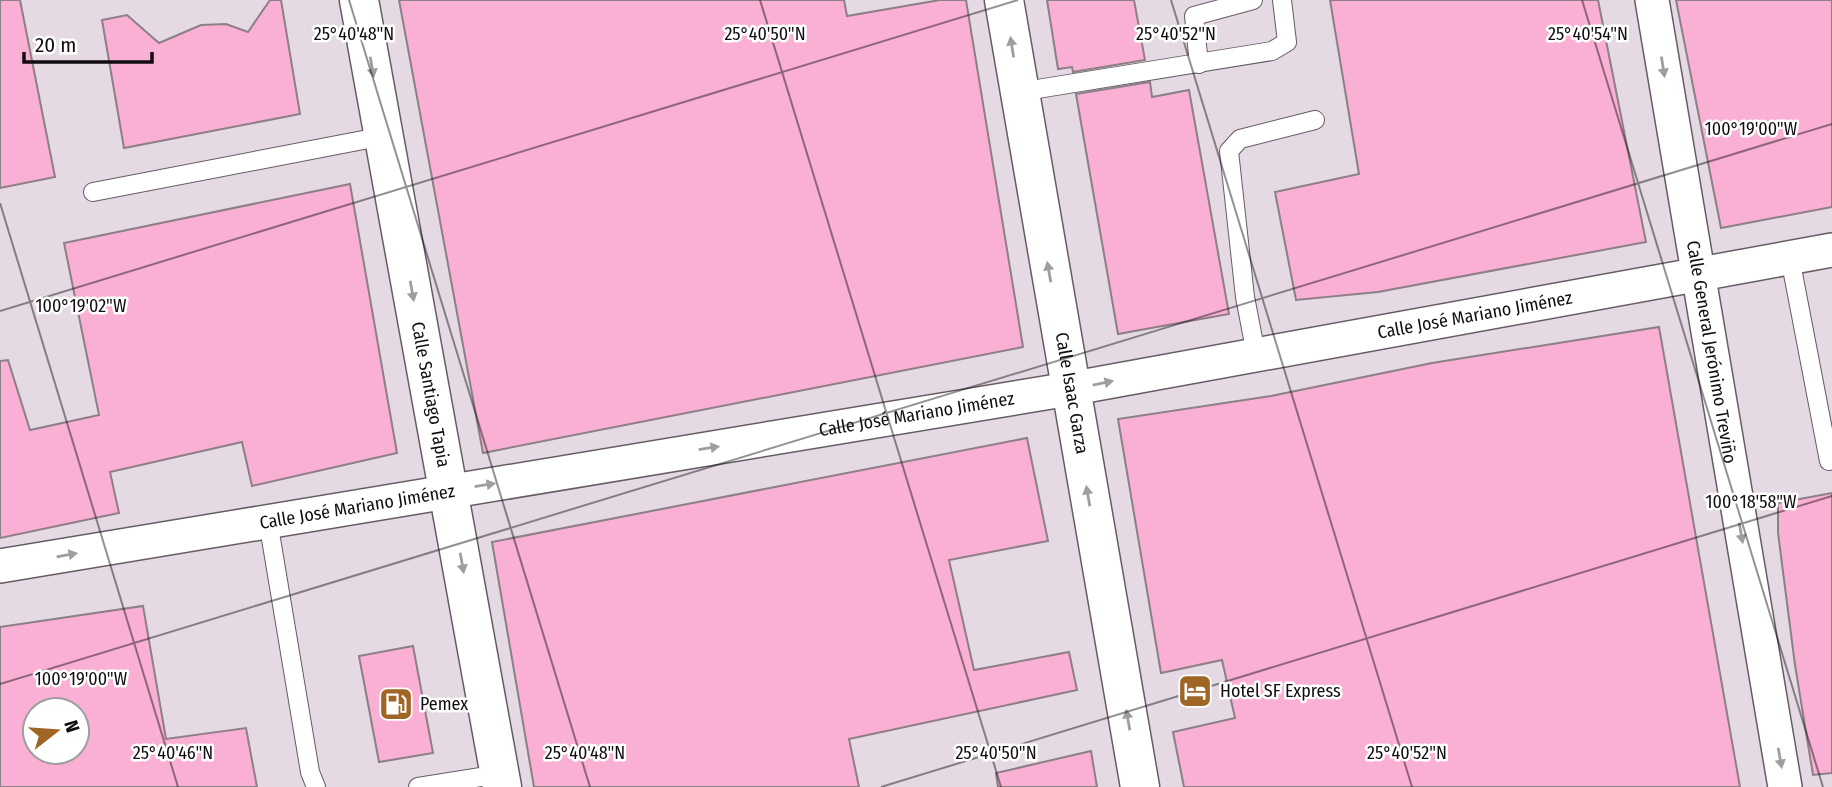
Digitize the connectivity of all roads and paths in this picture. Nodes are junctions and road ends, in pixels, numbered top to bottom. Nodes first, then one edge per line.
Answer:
1 (359, 0) edge
2 (1004, 0) edge
3 (1253, 0) edge
4 (1282, 0) edge
5 (1652, 0) edge
6 (1199, 64) junction
7 (1019, 92) junction
8 (1315, 120) dead end
9 (384, 136) junction
10 (93, 192) dead end
11 (1832, 250) edge
12 (1790, 258) junction
13 (1697, 275) junction
14 (1256, 354) junction
15 (1069, 389) junction
16 (1829, 461) dead end
17 (449, 491) junction
18 (268, 521) junction
19 (0, 566) edge
20 (501, 781) edge
21 (316, 787) edge
22 (418, 787) edge
23 (1140, 787) edge
24 (1785, 787) edge

1 -> 9 street, Calle Santiago Tapia
7 -> 2 street, Calle Isaac Garza
3 - 6 lane
4 - 6 lane
5 -> 13 street, Calle General Jerónimo Treviño
6 - 7 lane
15 -> 7 street, Calle Isaac Garza
8 - 14 lane
9 - 10 lane
9 -> 17 street, Calle Santiago Tapia
11 - 12 street, Calle José Mariano Jiménez
12 - 13 street, Calle José Mariano Jiménez
12 - 16 lane
13 - 14 street, Calle José Mariano Jiménez
13 -> 24 street, Calle General Jerónimo Treviño
15 -> 14 street, Calle José Mariano Jiménez
17 -> 15 street, Calle José Mariano Jiménez
23 -> 15 street, Calle Isaac Garza
17 - 18 street, Calle José Mariano Jiménez
17 -> 20 street, Calle Santiago Tapia
19 -> 18 street, Calle José Mariano Jiménez
18 - 21 lane
20 - 22 lane

